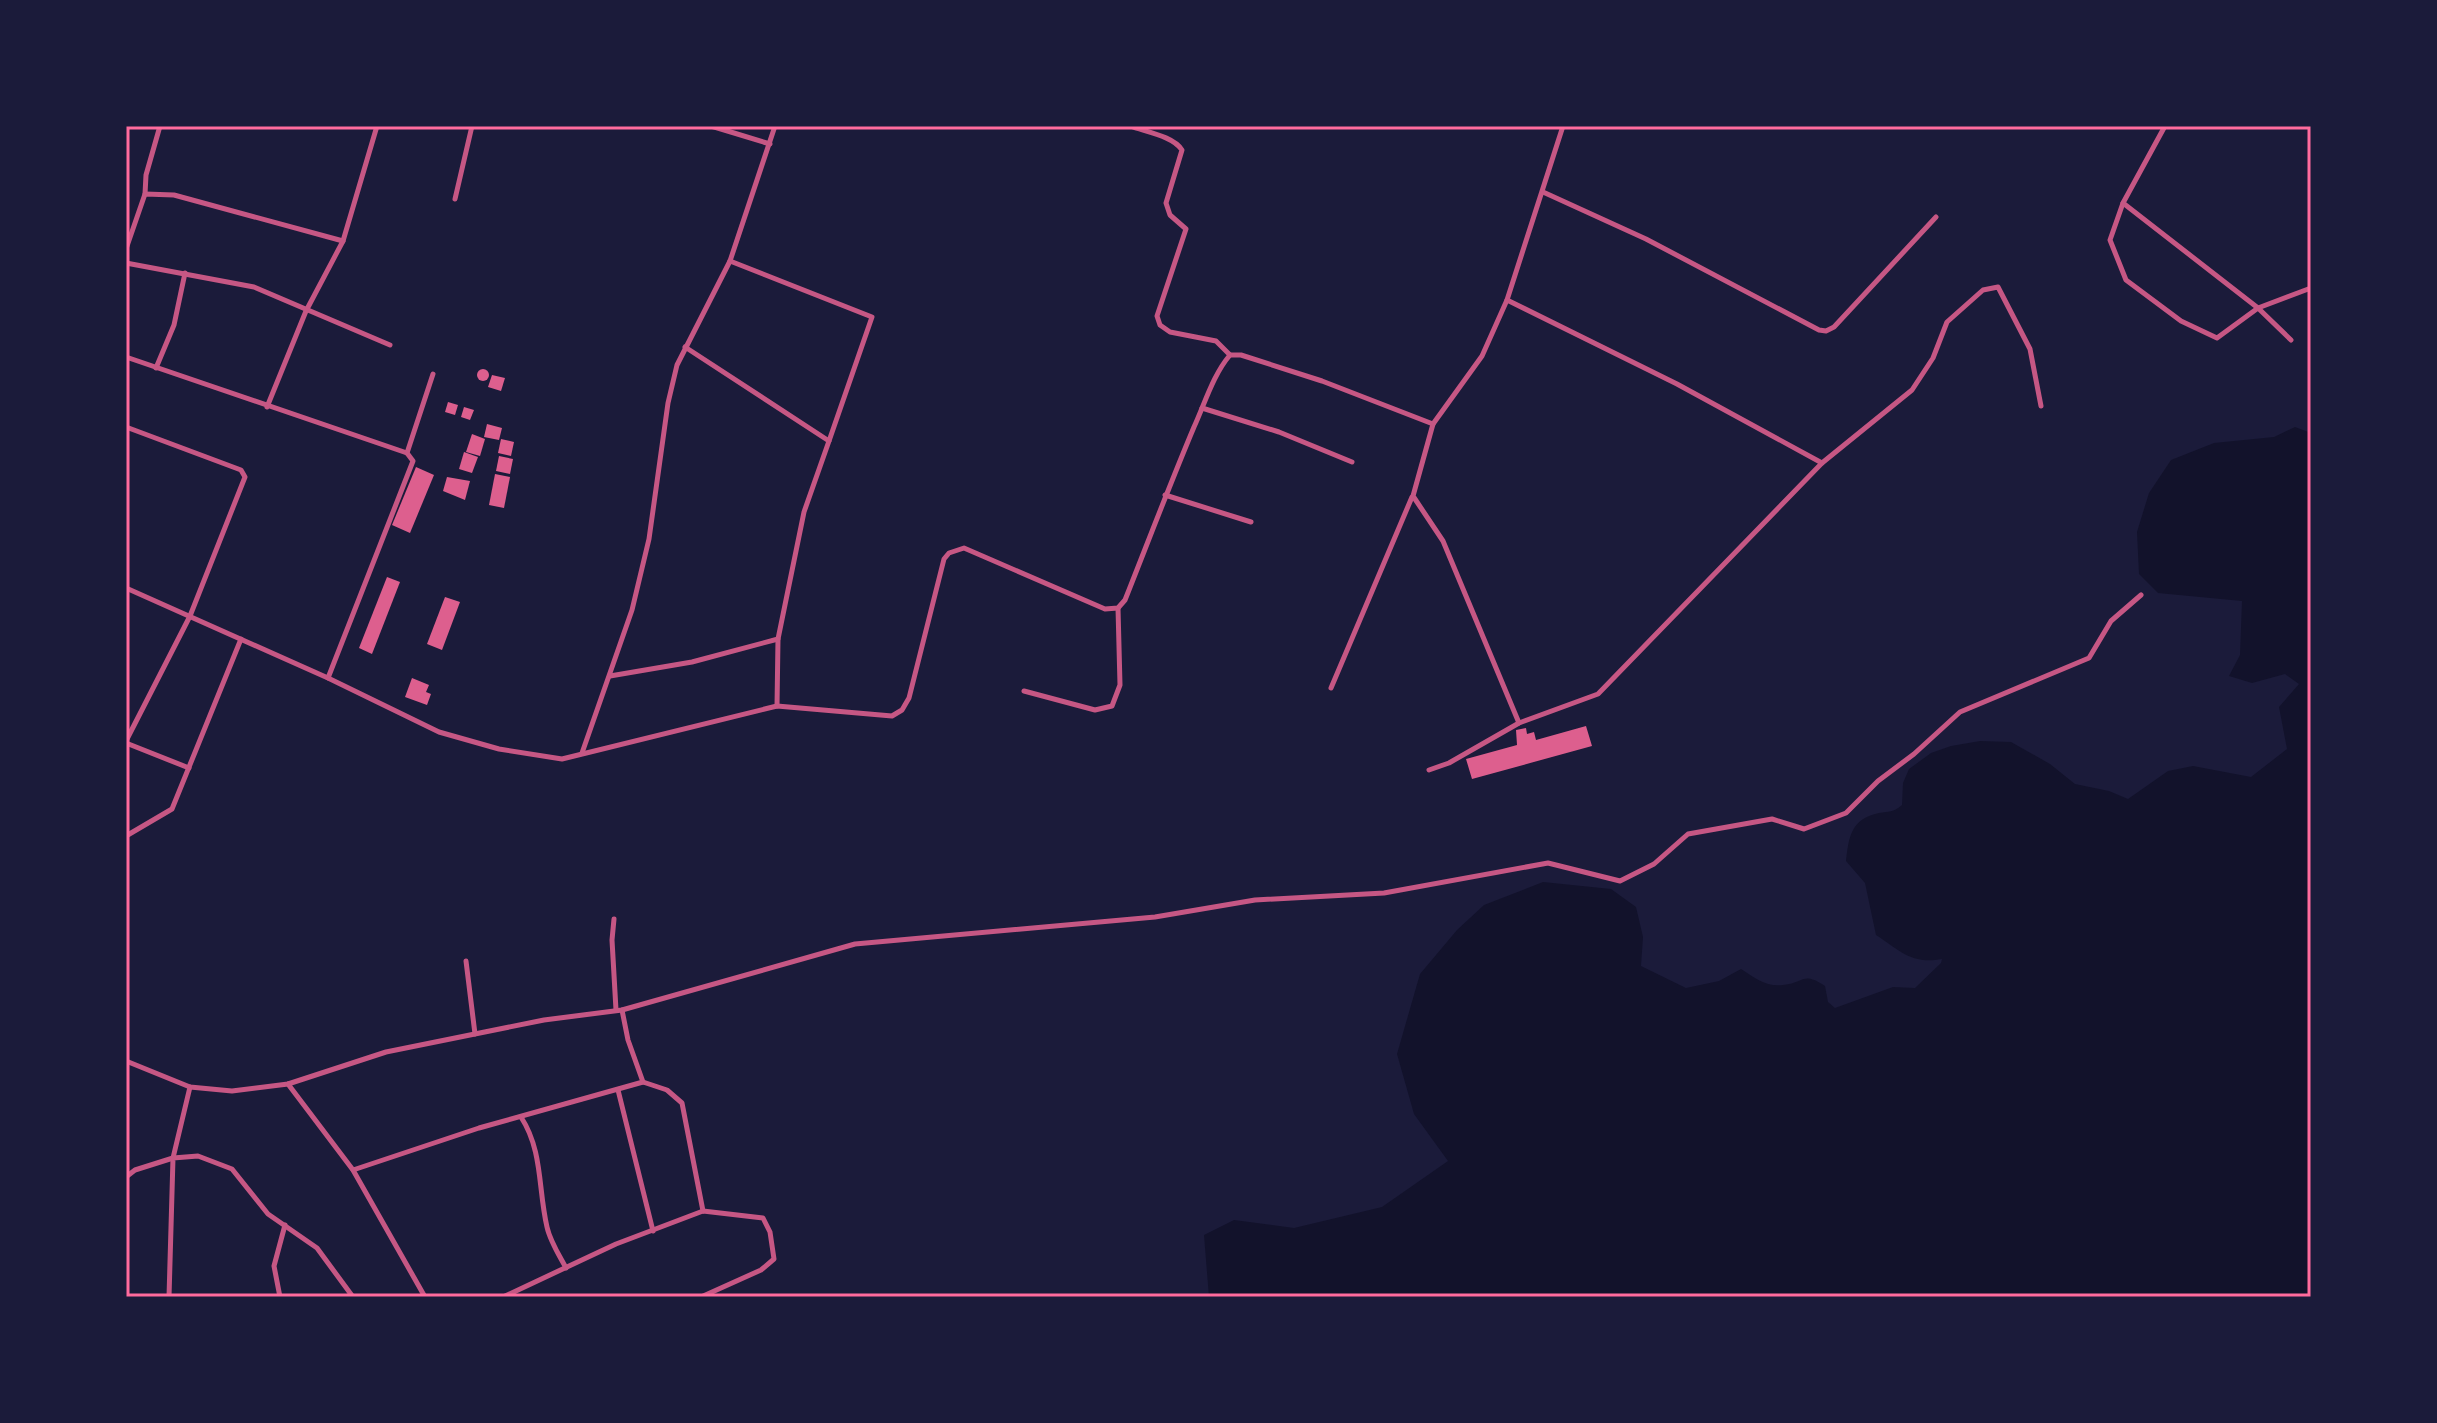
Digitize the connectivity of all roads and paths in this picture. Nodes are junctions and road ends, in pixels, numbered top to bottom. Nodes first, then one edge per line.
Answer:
1 (160, 126) edge
2 (377, 126) edge
3 (472, 126) edge
4 (711, 126) edge
5 (775, 126) edge
6 (1130, 126) edge
7 (1563, 126) edge
8 (2165, 126) edge
9 (770, 144) junction
10 (1543, 192) junction
11 (145, 194) junction
12 (455, 199) dead end
13 (2123, 203) junction
14 (1936, 217) dead end
15 (128, 237) edge
16 (343, 241) junction
17 (126, 249) edge
18 (730, 261) junction
19 (126, 263) edge
20 (185, 273) junction
21 (2311, 288) edge
22 (1507, 300) junction
23 (2258, 308) junction
24 (306, 311) junction
25 (2291, 340) dead end
26 (390, 345) dead end
27 (685, 347) junction
28 (1230, 355) junction
29 (126, 357) edge
30 (156, 368) junction
31 (433, 374) dead end
32 (2041, 406) dead end
33 (267, 407) junction
34 (1202, 408) junction
35 (1433, 424) junction
36 (126, 427) edge
37 (829, 441) junction
38 (407, 453) junction
39 (1352, 462) dead end
40 (1822, 463) junction
41 (1165, 495) junction
42 (1413, 496) junction
43 (1251, 522) dead end
44 (126, 588) edge
45 (2141, 595) dead end
46 (1118, 608) junction
47 (190, 616) junction
48 (241, 639) junction
49 (778, 639) junction
50 (609, 676) junction
51 (328, 678) junction
52 (1331, 688) dead end
53 (1024, 691) dead end
54 (777, 706) junction
55 (1519, 723) junction
56 (126, 742) edge
57 (581, 754) junction
58 (189, 768) junction
59 (1429, 770) dead end
60 (126, 836) edge
61 (614, 919) dead end
62 (466, 961) dead end
63 (619, 1010) junction
64 (475, 1034) junction
65 (126, 1061) edge
66 (643, 1082) junction
67 (288, 1084) junction
68 (190, 1087) junction
69 (618, 1090) junction
70 (521, 1117) junction
71 (173, 1158) junction
72 (353, 1170) junction
73 (126, 1177) edge
74 (703, 1211) junction
75 (285, 1225) junction
76 (653, 1231) junction
77 (566, 1268) junction
78 (169, 1297) edge
79 (280, 1297) edge
80 (353, 1297) edge
81 (425, 1297) edge
82 (503, 1297) edge
83 (701, 1297) edge

1 - 11 street
2 - 16 street
3 - 12 street
4 - 9 street
5 - 9 street
6 - 28 street
7 - 10 street
8 - 13 street
9 - 18 street
10 - 14 street
10 - 22 street
11 - 15 street
11 - 16 street
13 - 23 street
13 - 23 street
15 - 17 street
16 - 24 street
18 - 27 street
18 - 37 street
19 - 20 street
20 - 24 street
20 - 30 street
21 - 23 street
22 - 35 street
22 - 40 street
23 - 25 street
24 - 26 street
24 - 33 street
27 - 37 street
27 - 50 street
28 - 34 street
28 - 35 street
29 - 30 street
30 - 33 street
31 - 38 street
32 - 40 street
33 - 38 street
34 - 39 street
34 - 41 street
35 - 42 street
36 - 47 street
37 - 49 street
38 - 51 street
40 - 55 street
41 - 43 street
41 - 46 street
42 - 52 street
42 - 55 street
44 - 47 street
45 - 63 street
46 - 53 street
46 - 54 street
47 - 48 street
47 - 56 street
48 - 51 street
48 - 58 street
49 - 50 street
49 - 54 street
50 - 57 street
51 - 57 street
54 - 57 street
55 - 59 street
56 - 58 street
58 - 60 street
61 - 63 street
62 - 64 street
63 - 64 street
63 - 66 street
64 - 67 street
65 - 68 street
66 - 69 street
66 - 74 street
67 - 68 street
67 - 72 street
68 - 71 street
69 - 70 street
69 - 76 street
70 - 72 street
70 - 77 street
71 - 73 street
71 - 75 street
71 - 78 street
72 - 81 street
74 - 76 street
74 - 83 street
75 - 79 street
75 - 80 street
76 - 77 street
77 - 82 street

